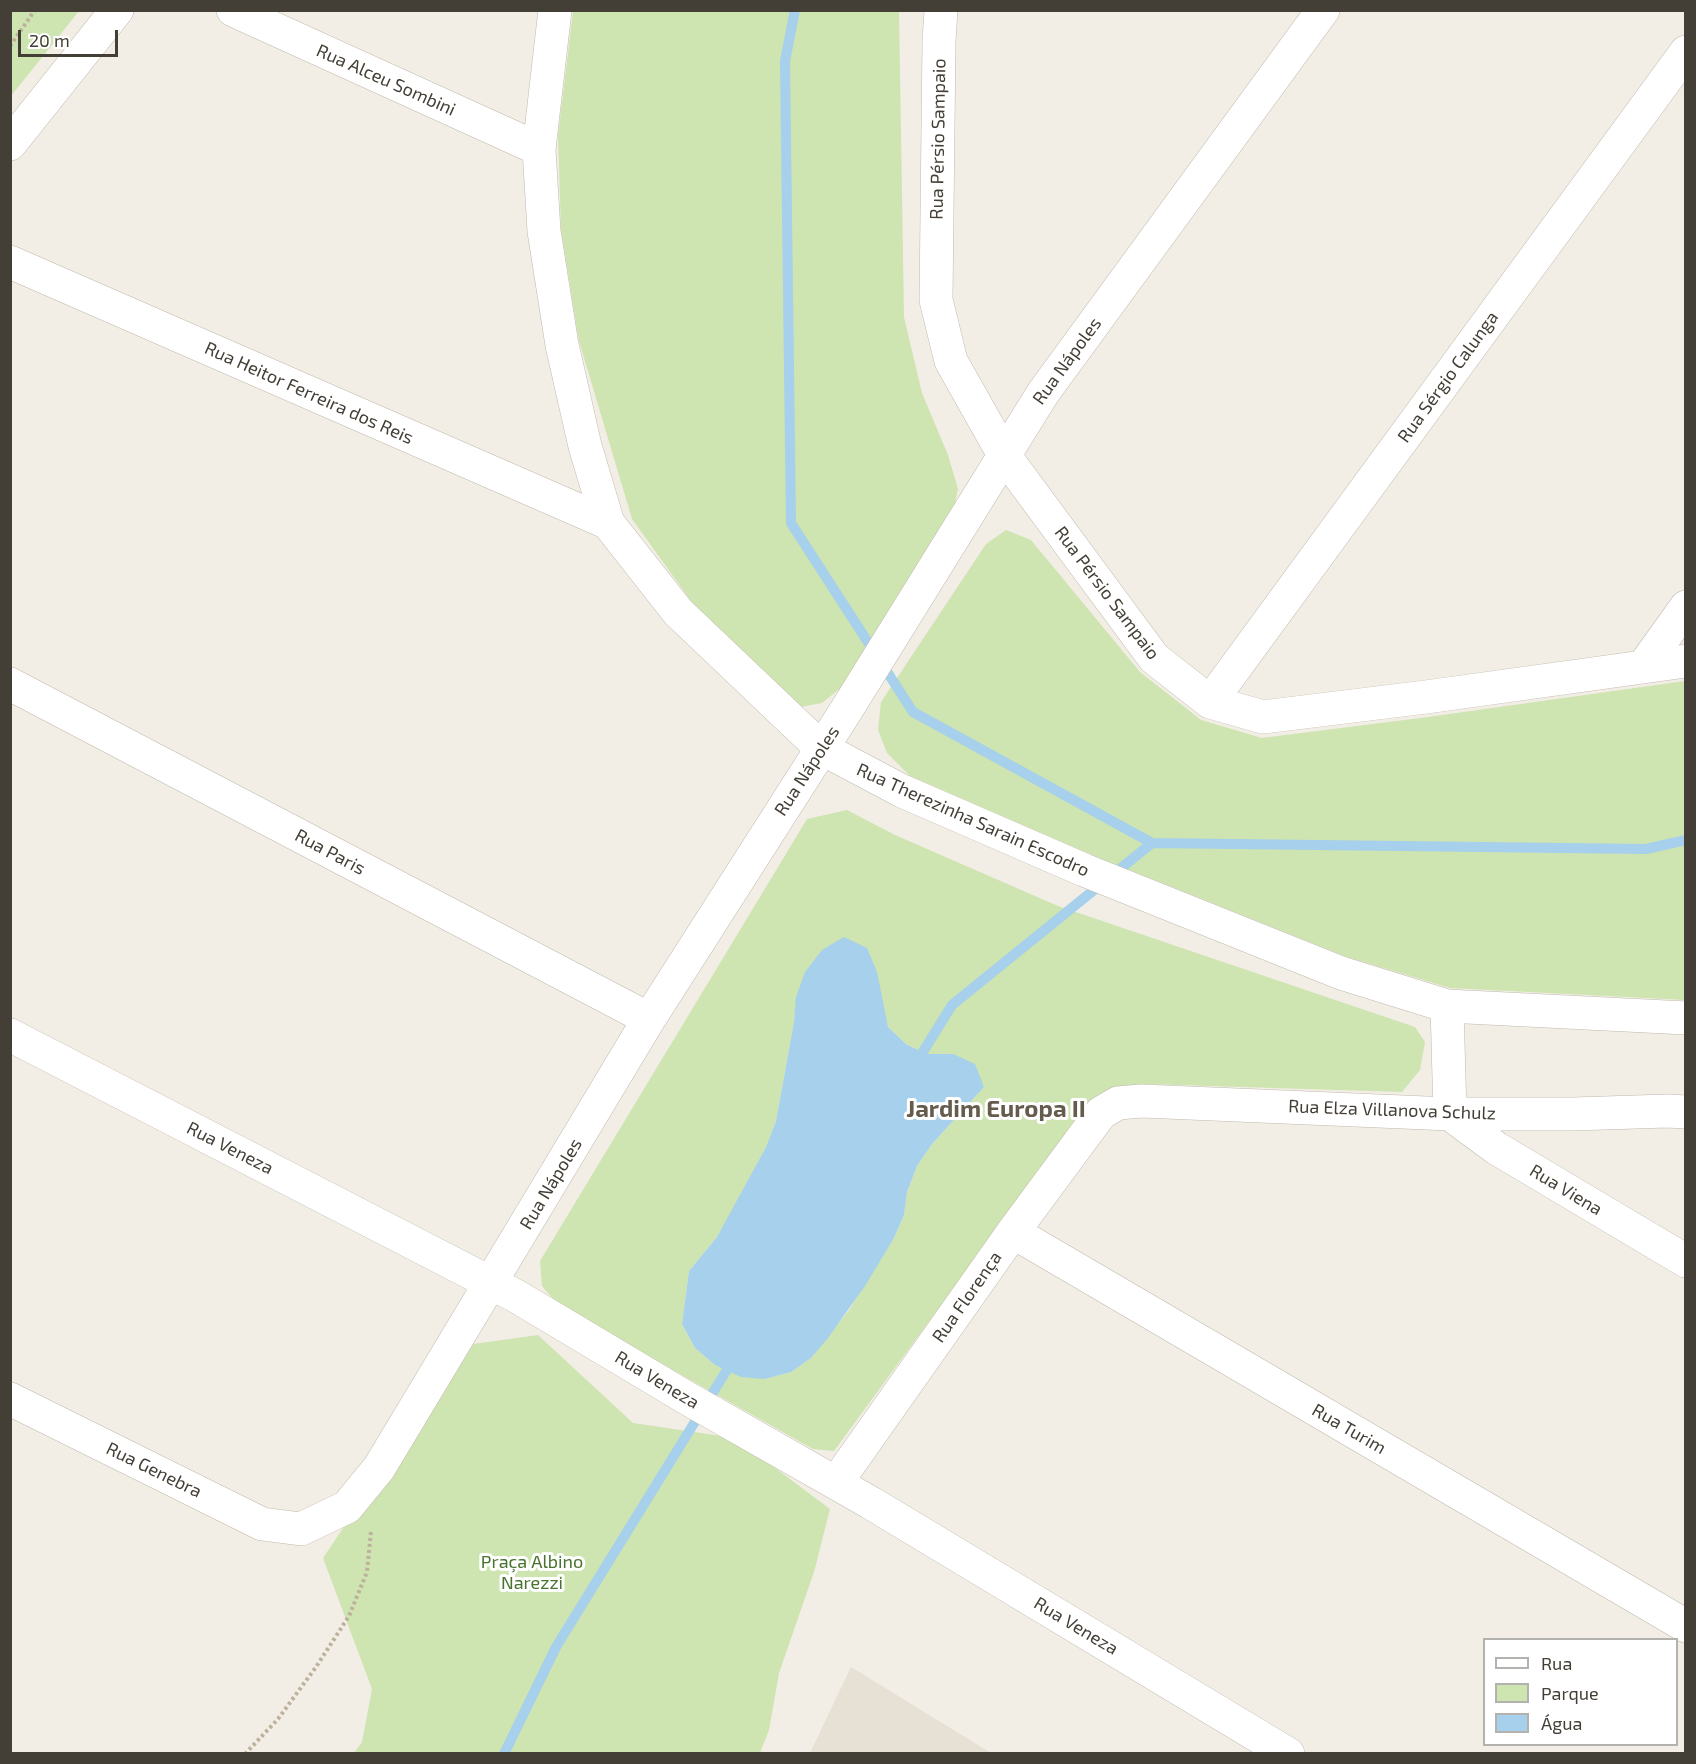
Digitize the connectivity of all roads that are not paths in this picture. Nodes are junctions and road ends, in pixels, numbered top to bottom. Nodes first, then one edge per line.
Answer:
1 (117, 10) edge
2 (233, 10) edge
3 (555, 10) edge
4 (941, 10) edge
5 (1323, 10) edge
6 (1686, 52) edge
7 (10, 144) edge
8 (539, 149) junction
9 (10, 262) edge
10 (1004, 456) junction
11 (608, 523) junction
12 (1686, 607) edge
13 (1686, 661) edge
14 (1643, 667) junction
15 (10, 684) edge
16 (1210, 702) junction
17 (821, 748) junction
18 (1447, 1006) junction
19 (1686, 1018) edge
20 (649, 1019) junction
21 (10, 1035) edge
22 (1686, 1112) edge
23 (1101, 1113) joint
24 (1450, 1114) junction
25 (1013, 1232) junction
26 (1686, 1261) edge
27 (492, 1283) junction
28 (10, 1399) edge
29 (836, 1484) junction
30 (301, 1529) joint
31 (1686, 1626) edge
32 (1288, 1754) edge

1 - 7 street
2 - 8 street, Rua Alceu Sombini
3 - 8 street, Rua Therezinha Sarain Escodro
4 - 10 street, Rua Pérsio Sampaio
5 - 10 street, Rua Nápoles
6 - 16 street, Rua Sérgio Calunga
8 - 11 street, Rua Therezinha Sarain Escodro
9 - 11 street, Rua Heitor Ferreira dos Reis
10 - 16 street, Rua Pérsio Sampaio
10 - 17 street, Rua Nápoles
11 - 17 street, Rua Therezinha Sarain Escodro
12 - 14 street
13 - 14 street, Rua Pérsio Sampaio
14 - 16 street, Rua Pérsio Sampaio
15 - 20 street, Rua Paris
17 - 18 street, Rua Therezinha Sarain Escodro
17 - 20 street, Rua Nápoles
18 - 19 street, Rua Therezinha Sarain Escodro
18 - 24 street
20 - 27 street, Rua Nápoles
21 - 27 street, Rua Veneza
22 - 24 street, Rua Elza Villanova Schulz
23 - 24 street, Rua Elza Villanova Schulz
23 - 25 street, Rua Florença
24 - 26 street, Rua Viena
25 - 29 street, Rua Florença
25 - 31 street, Rua Turim
27 - 29 street, Rua Veneza
27 - 30 street, Rua Nápoles
28 - 30 street, Rua Genebra
29 - 32 street, Rua Veneza

